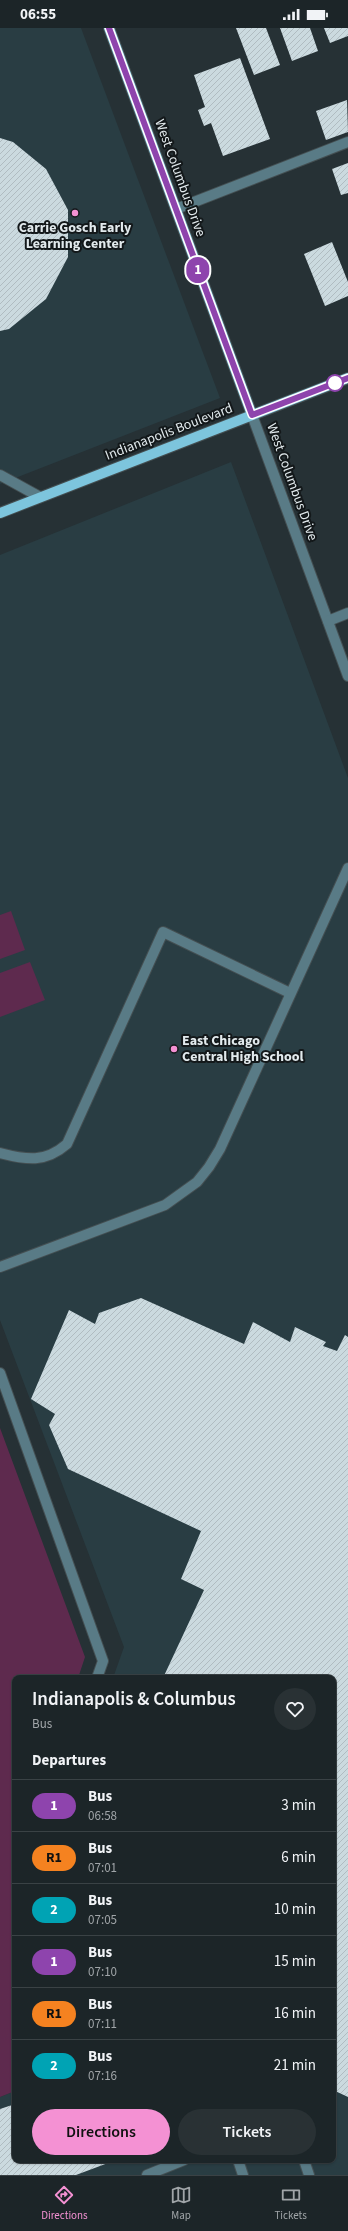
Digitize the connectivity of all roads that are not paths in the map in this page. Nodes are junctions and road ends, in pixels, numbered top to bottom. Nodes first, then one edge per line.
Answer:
1 (109, 28) edge
2 (348, 142) edge
3 (176, 209) junction
4 (348, 378) edge
5 (252, 415) junction
6 (0, 474) edge
7 (40, 497) junction
8 (0, 513) edge
9 (348, 613) edge
10 (328, 621) junction
11 (348, 676) edge
12 (348, 868) edge
13 (290, 992) junction
14 (0, 1153) edge
15 (0, 1267) edge
16 (0, 1373) edge
17 (98, 1675) edge
18 (177, 2163) edge
19 (239, 2163) edge
20 (305, 2163) edge
21 (147, 2175) edge
22 (243, 2175) edge
23 (309, 2175) edge

1 - 3 main road, West Columbus Drive
2 - 3 street
3 - 5 main road, West Columbus Drive
4 - 5 main road, Indianapolis Boulevard
5 - 7 main road, Indianapolis Boulevard
5 - 10 street, West Columbus Drive
6 - 7 street
7 - 8 main road, Indianapolis Boulevard
9 - 10 street
10 - 11 street, West Columbus Drive
12 - 13 street
13 - 14 street
13 - 15 street
16 - 17 street
18 - 21 street
19 - 22 street
20 - 23 street

